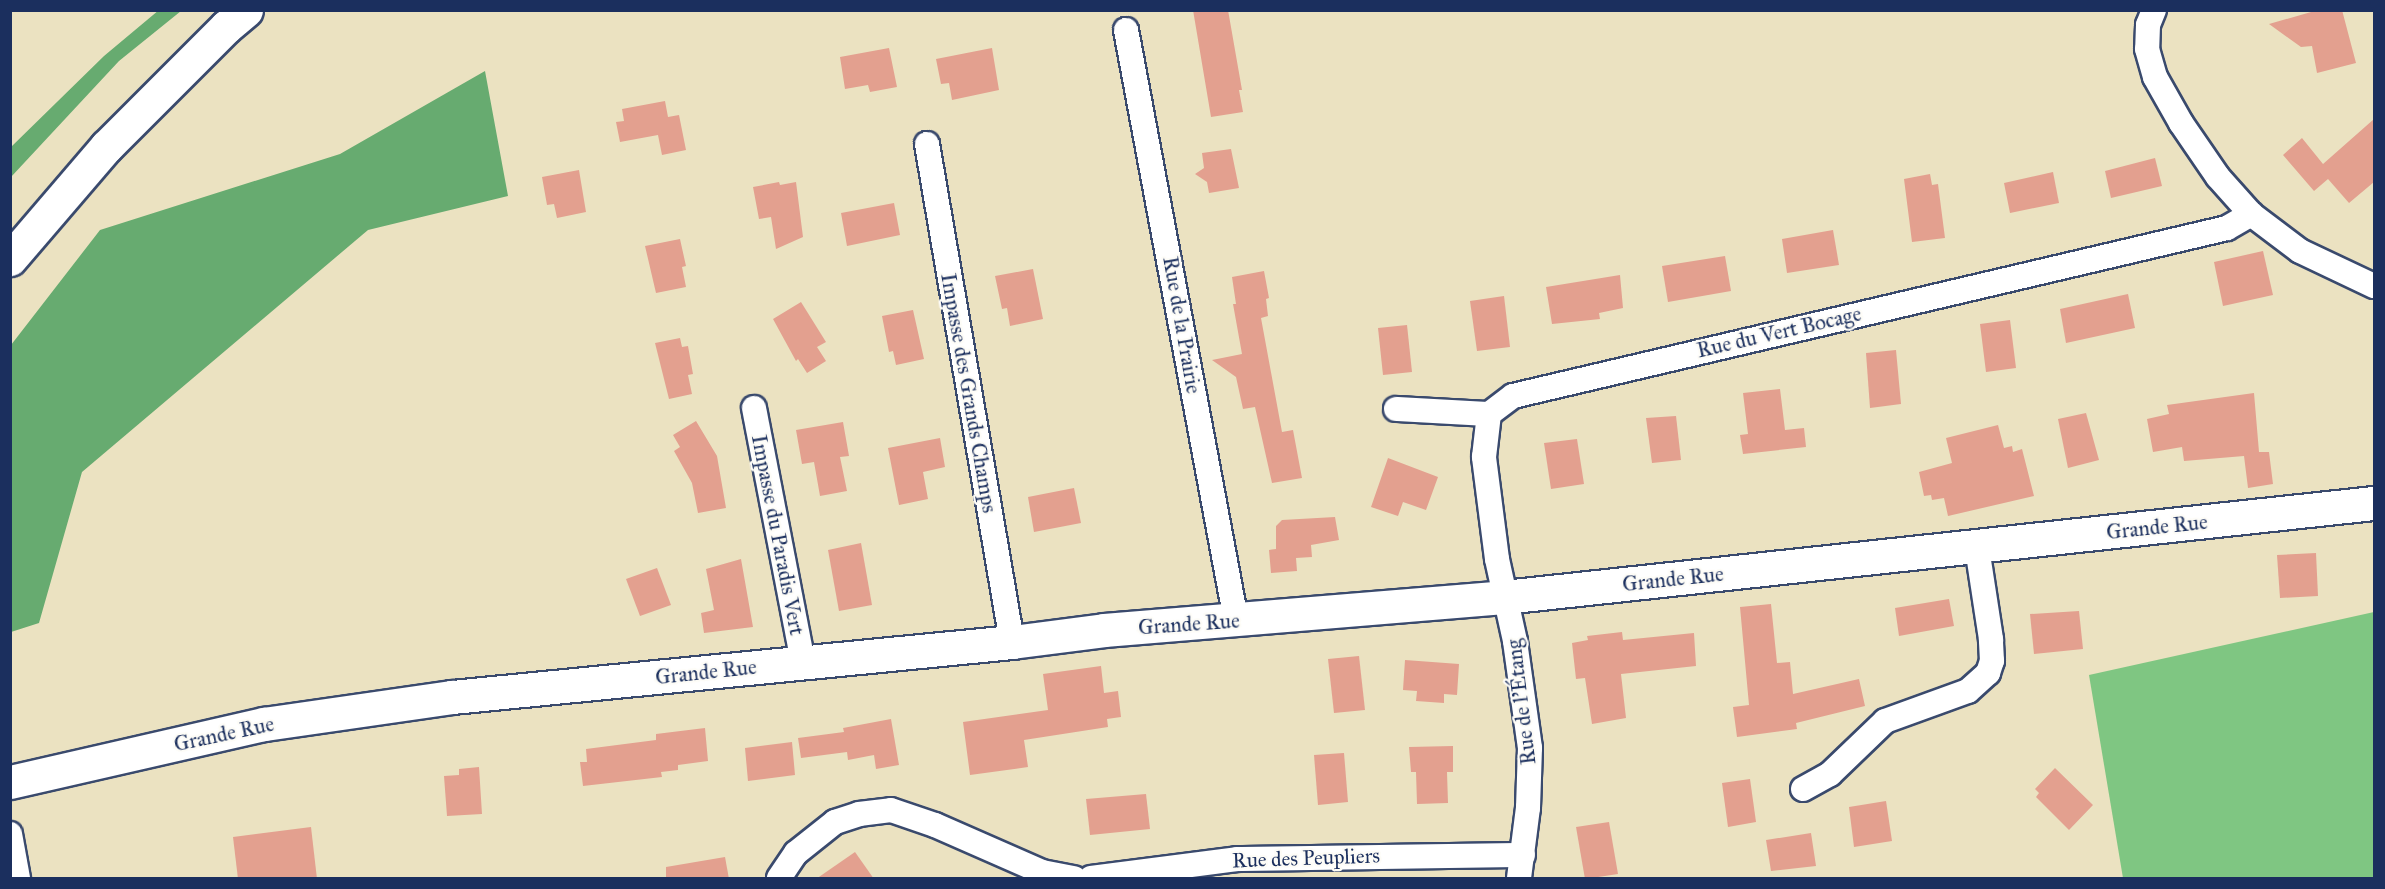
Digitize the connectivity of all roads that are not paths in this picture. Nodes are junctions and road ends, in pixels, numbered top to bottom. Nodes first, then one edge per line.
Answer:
1 (246, 10) edge
2 (2154, 10) edge
3 (1126, 30) dead end
4 (927, 144) dead end
5 (2251, 214) junction
6 (10, 259) edge
7 (2374, 286) edge
8 (754, 408) dead end
9 (1396, 409) dead end
10 (1489, 414) junction
11 (2374, 503) edge
12 (1977, 547) junction
13 (1504, 597) junction
14 (1236, 620) junction
15 (1012, 642) junction
16 (803, 663) junction
17 (10, 782) edge
18 (1803, 789) dead end
19 (10, 834) edge
20 (1521, 867) edge
21 (18, 879) edge
22 (779, 879) edge
23 (1074, 879) edge
24 (1090, 879) edge

1 - 6 street
2 - 5 street
3 - 14 street, Rue de la Prairie
4 - 15 street, Impasse des Grands Champs
5 - 7 street
5 - 10 street, Rue du Vert Bocage
8 - 16 street, Impasse du Paradis Vert
9 - 10 street
10 - 13 street
11 - 12 street, Grande Rue
12 - 13 street, Grande Rue
12 - 18 street
13 - 14 street, Grande Rue
13 - 20 street, Rue de l'Étang
14 - 15 street, Grande Rue
15 - 16 street, Grande Rue
16 - 17 street, Grande Rue
19 - 21 street
20 - 24 street, Rue des Peupliers
22 - 23 street

